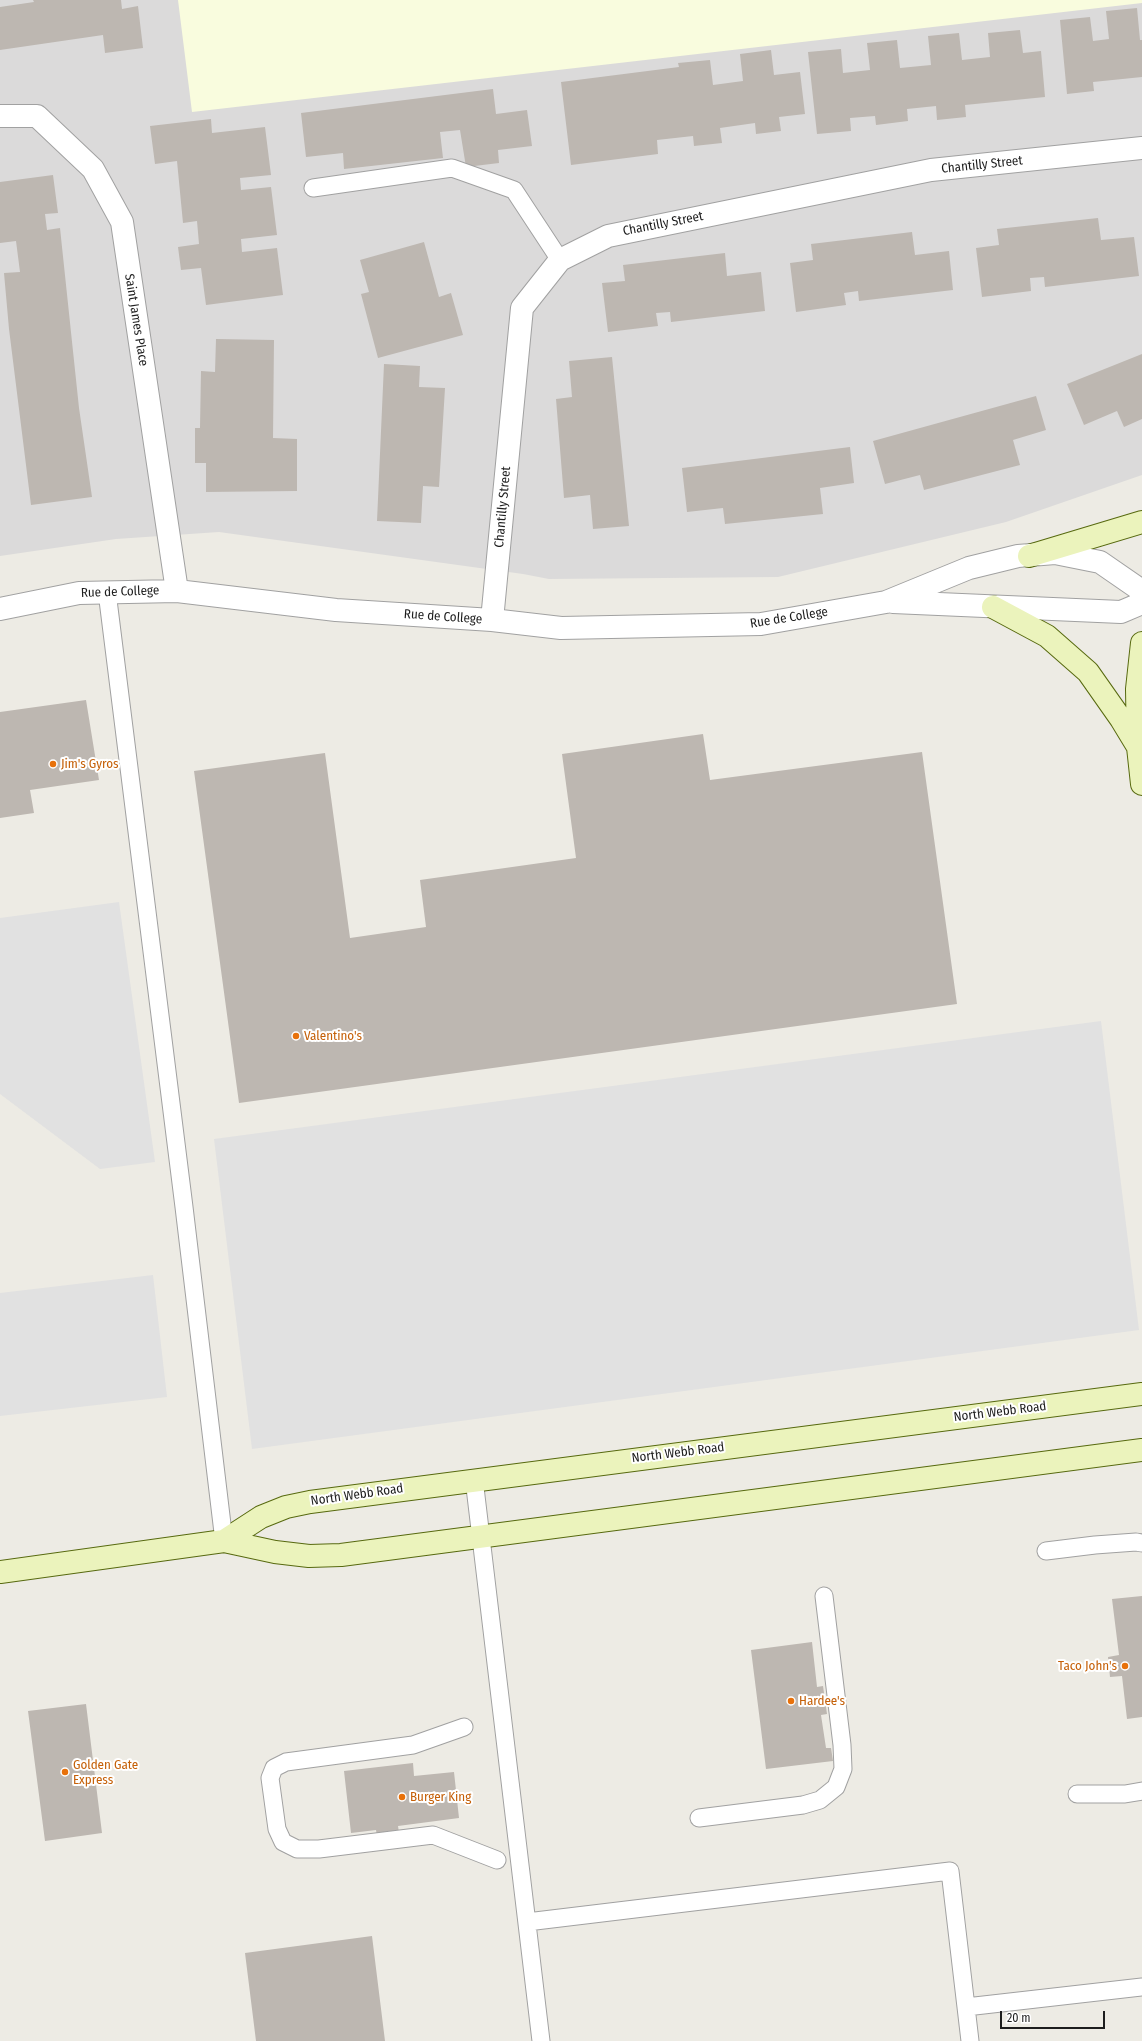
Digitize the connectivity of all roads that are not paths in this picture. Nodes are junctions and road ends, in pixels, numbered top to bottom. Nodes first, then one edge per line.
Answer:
1 (0, 116) edge
2 (1142, 148) edge
3 (313, 188) dead end
4 (560, 260) junction
5 (1142, 522) edge
6 (1029, 556) junction
7 (177, 591) junction
8 (1142, 591) edge
9 (107, 592) junction
10 (886, 602) junction
11 (1142, 603) edge
12 (993, 607) junction
13 (0, 609) edge
14 (492, 620) junction
15 (1142, 643) edge
16 (1138, 747) junction
17 (1142, 784) edge
18 (1142, 1394) edge
19 (1142, 1450) edge
20 (474, 1479) junction
21 (481, 1538) junction
22 (224, 1542) junction
23 (1142, 1543) edge
24 (1046, 1551) dead end
25 (0, 1572) edge
26 (824, 1596) dead end
27 (464, 1727) dead end
28 (1142, 1791) edge
29 (1077, 1794) dead end
30 (699, 1818) dead end
31 (496, 1860) dead end
32 (527, 1922) junction
33 (1142, 1987) edge
34 (966, 2007) junction
35 (541, 2041) edge
36 (970, 2041) edge

1 - 7 street, Saint James Place
2 - 4 street, Chantilly Street
3 - 4 lane
4 - 14 street, Chantilly Street
5 - 6 main road
6 - 8 street, Rue de College
6 - 10 street, Rue de College
7 - 9 street, Rue de College
7 - 14 street, Rue de College
9 - 13 street, Rue de College
9 - 22 lane
10 - 12 street, Rue de College
10 - 14 street, Rue de College
11 - 12 street, Rue de College
12 - 16 main road
15 - 16 main road
16 - 17 main road
18 - 20 main road, North Webb Road
19 - 21 main road, North Webb Road
20 - 21 lane
20 - 22 main road, North Webb Road
21 - 22 main road, North Webb Road
21 - 32 lane
22 - 25 main road, North Webb Road
23 - 24 lane
26 - 30 lane
27 - 31 lane
28 - 29 lane
32 - 34 lane
32 - 35 lane
33 - 34 lane
34 - 36 lane

